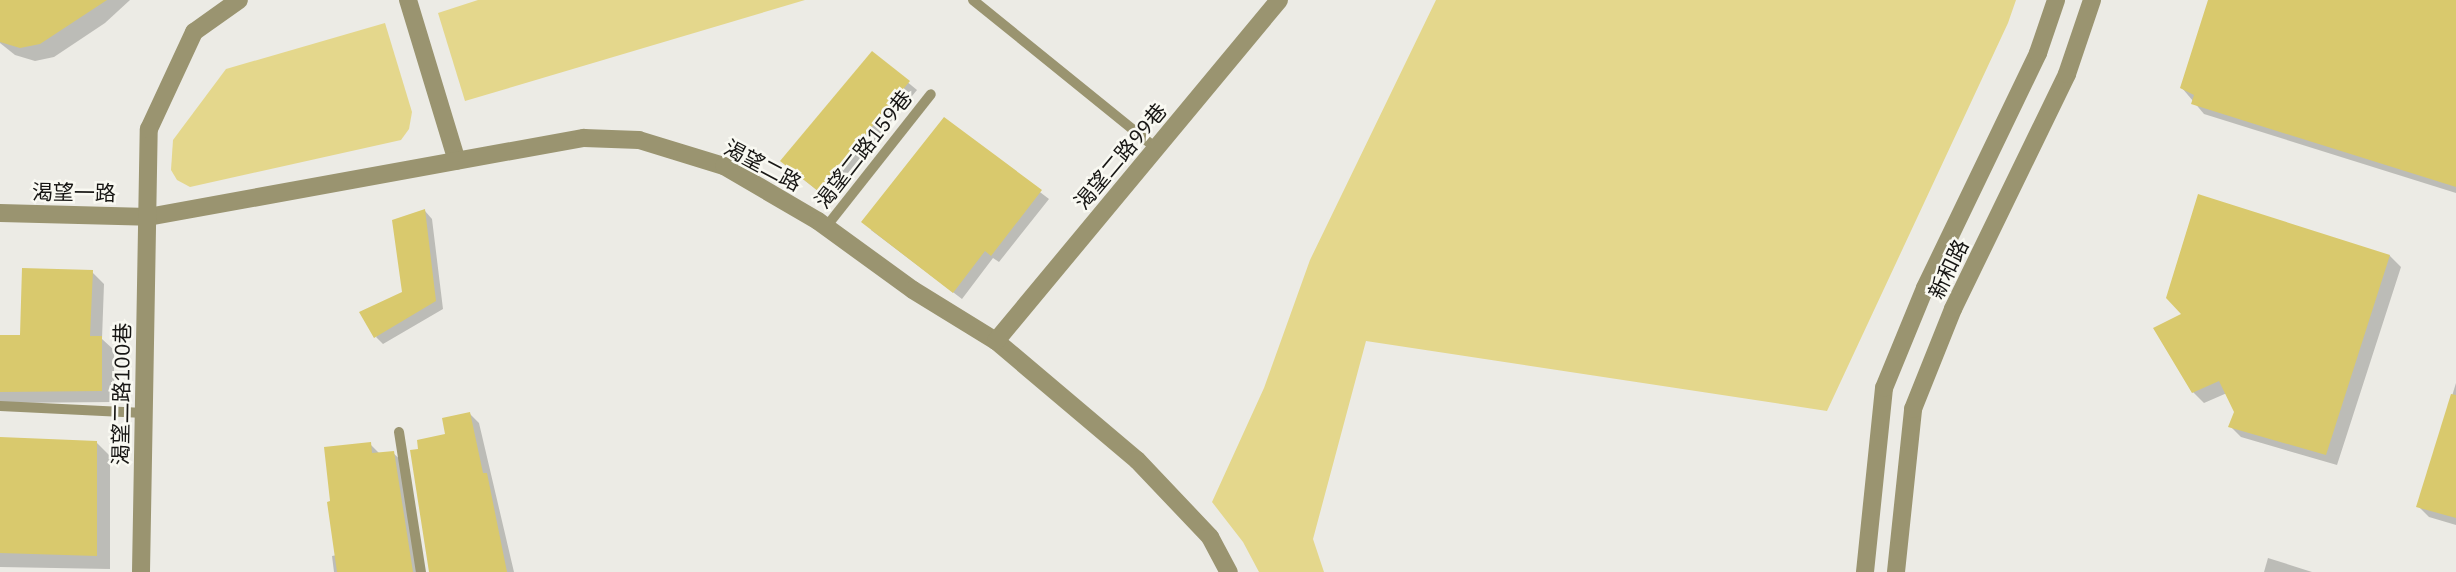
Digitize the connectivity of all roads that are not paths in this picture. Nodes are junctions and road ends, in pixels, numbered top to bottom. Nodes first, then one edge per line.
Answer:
1 (239, 0) edge
2 (408, 0) edge
3 (973, 0) edge
4 (1279, 0) edge
5 (2056, 0) edge
6 (2091, 0) edge
7 (931, 94) dead end
8 (1156, 148) junction
9 (457, 161) junction
10 (0, 213) edge
11 (148, 217) junction
12 (826, 227) junction
13 (996, 341) junction
14 (0, 406) edge
15 (144, 413) junction
16 (399, 432) dead end
17 (141, 572) edge
18 (421, 572) edge
19 (1229, 572) edge
20 (1865, 572) edge
21 (1896, 572) edge

1 - 11 street, 渴望二路100巷
2 - 9 street
3 - 8 lane
4 - 8 street, 渴望二路99巷
5 - 20 street, 新和路
6 - 21 street, 新和路
7 - 12 lane, 渴望二路159巷
8 - 13 street, 渴望二路99巷
9 - 11 street, 渴望二路
9 - 12 street, 渴望二路
10 - 11 street, 渴望一路
11 - 15 street, 渴望二路100巷
12 - 13 street, 渴望二路
13 - 19 street, 渴望二路
14 - 15 lane
15 - 17 street, 渴望二路100巷
16 - 18 lane

